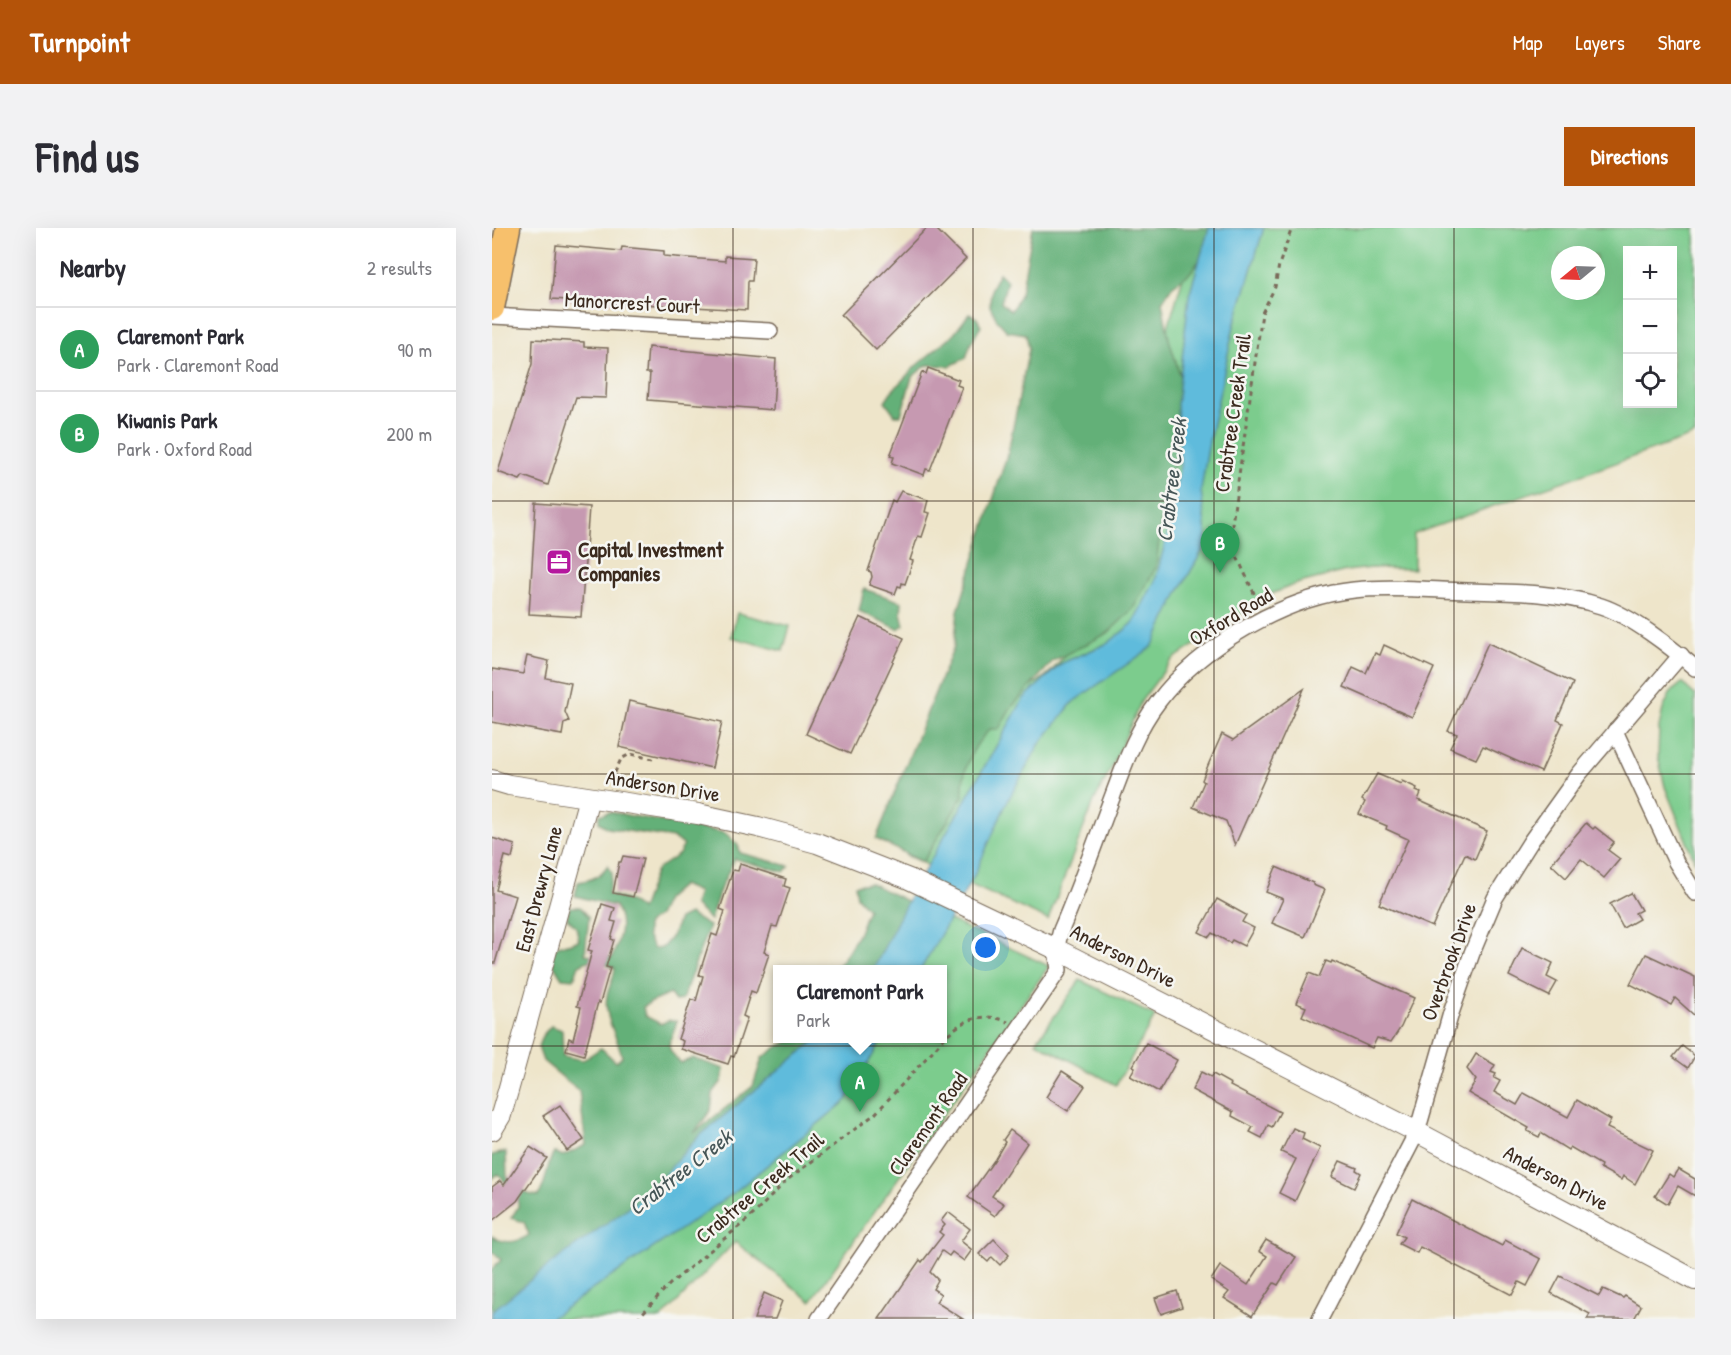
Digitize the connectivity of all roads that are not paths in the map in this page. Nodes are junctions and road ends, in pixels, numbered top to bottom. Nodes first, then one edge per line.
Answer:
1 (508, 228) edge
2 (492, 308) edge
3 (492, 316) edge
4 (770, 331) dead end
5 (1681, 655) junction
6 (1695, 668) edge
7 (1616, 731) junction
8 (492, 780) edge
9 (589, 798) junction
10 (1695, 893) edge
11 (1056, 949) junction
12 (492, 1130) edge
13 (1417, 1132) junction
14 (1695, 1280) edge
15 (819, 1319) edge
16 (1320, 1319) edge

1 - 2 main road
3 - 4 street, Manorcrest Court
5 - 6 street, Oxford Road
5 - 7 street, Overbrook Drive
5 - 11 street, Oxford Road
7 - 10 street
7 - 13 street, Overbrook Drive
8 - 9 street, Anderson Drive
9 - 11 street, Anderson Drive
9 - 12 street, East Drewry Lane
11 - 13 street, Anderson Drive
11 - 15 street, Claremont Road
13 - 14 street, Anderson Drive
13 - 16 street, Overbrook Drive

